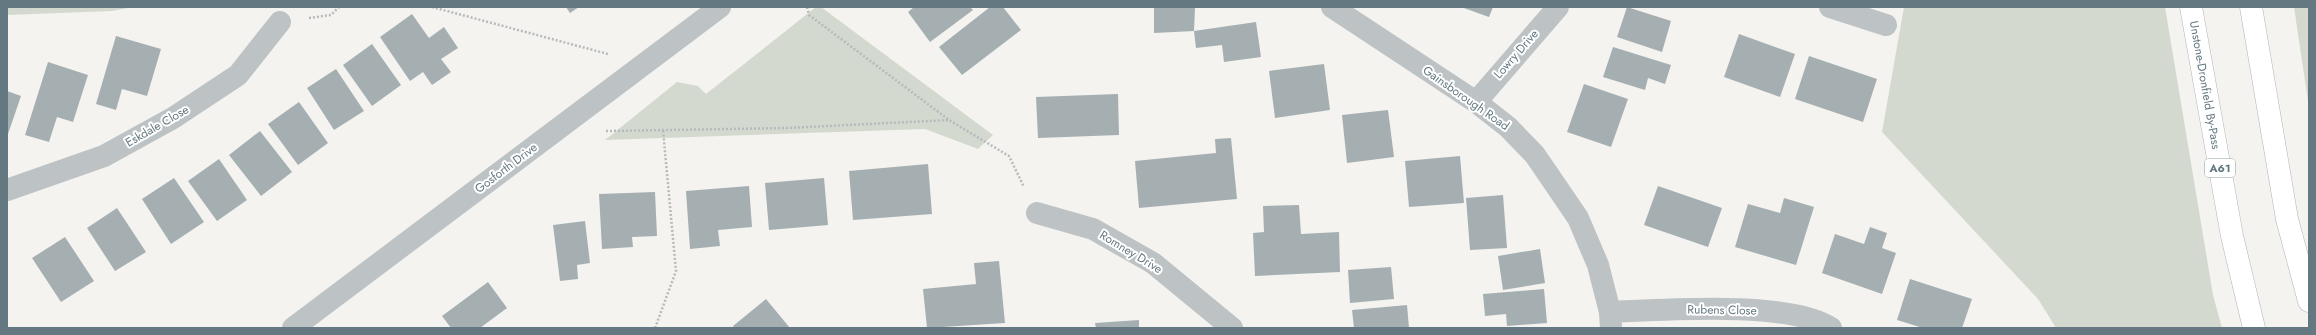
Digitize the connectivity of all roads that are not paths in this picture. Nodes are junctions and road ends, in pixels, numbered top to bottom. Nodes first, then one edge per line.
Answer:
1 (720, 7) edge
2 (1332, 7) edge
3 (1558, 7) edge
4 (1830, 7) edge
5 (2191, 7) edge
6 (2250, 7) edge
7 (280, 22) road end
8 (1886, 25) dead end
9 (1476, 102) junction
10 (7, 190) edge
11 (1037, 214) road end
12 (2309, 301) edge
13 (1611, 320) edge
14 (293, 328) edge
15 (1232, 328) edge
16 (1831, 328) edge
17 (2254, 328) edge

1 - 14 street, Gosforth Drive
2 - 9 street, Gainsborough Road
3 - 9 street, Lowry Drive
4 - 8 street
5 - 17 highway, Unstone-Dronfield By-Pass / A61
6 - 12 highway
7 - 10 street, Eskdale Close
9 - 13 street, Gainsborough Road
11 - 15 street, Romney Drive
13 - 16 street, Rubens Close

